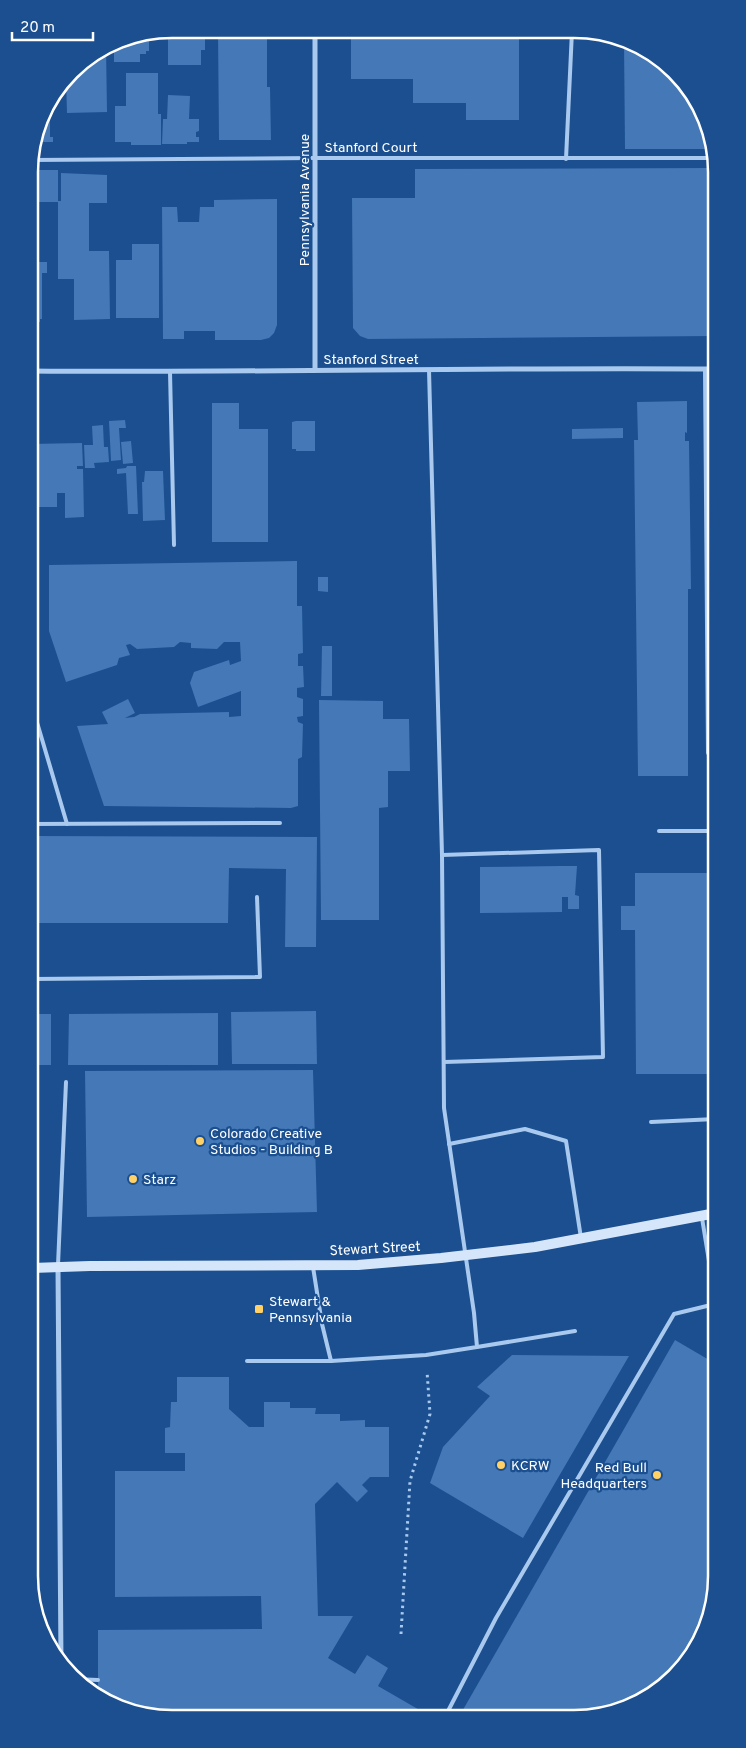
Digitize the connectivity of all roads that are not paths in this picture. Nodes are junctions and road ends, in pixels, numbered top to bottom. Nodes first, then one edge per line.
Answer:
1 (315, 38) edge
2 (572, 38) edge
3 (316, 158) junction
4 (566, 158) junction
5 (707, 158) edge
6 (38, 160) edge
7 (705, 369) joint
8 (315, 370) junction
9 (429, 370) junction
10 (38, 371) edge
11 (170, 372) junction
12 (174, 545) dead end
13 (38, 726) edge
14 (708, 753) dead end
15 (38, 824) edge
16 (67, 824) junction
17 (280, 824) dead end
18 (659, 831) dead end
19 (708, 832) edge
20 (442, 854) junction
21 (257, 897) dead end
22 (38, 979) edge
23 (444, 1062) junction
24 (66, 1082) dead end
25 (708, 1119) edge
26 (651, 1122) dead end
27 (449, 1144) junction
28 (708, 1214) edge
29 (702, 1215) junction
30 (580, 1238) junction
31 (708, 1253) edge
32 (465, 1255) junction
33 (313, 1265) junction
34 (38, 1268) edge
35 (58, 1268) junction
36 (708, 1306) edge
37 (575, 1331) dead end
38 (477, 1347) junction
39 (247, 1361) dead end
40 (331, 1361) junction
41 (61, 1652) edge
42 (86, 1680) edge
43 (98, 1680) dead end
44 (449, 1710) edge

1 - 3 street, Pennsylvania Avenue
2 - 4 lane
3 - 4 lane, Stanford Court
3 - 6 lane, Stanford Court
3 - 8 street, Pennsylvania Avenue
4 - 5 lane, Stanford Court
7 - 9 street, Stanford Street
7 - 14 lane
8 - 9 street, Stanford Street
8 - 11 street, Stanford Street
9 - 20 lane
10 - 11 street, Stanford Street
11 - 12 lane
13 - 16 lane
15 - 16 lane
16 - 17 lane
18 - 19 lane
20 - 23 lane
20 - 23 lane
21 - 22 lane
23 - 27 lane
24 - 35 lane
25 - 26 lane
27 - 30 lane
27 - 32 lane
28 - 29 street, Stewart Street
29 - 30 street, Stewart Street
29 - 31 lane
30 - 32 street, Stewart Street
32 - 33 street, Stewart Street
32 - 38 lane
33 - 35 street, Stewart Street
33 - 40 lane
34 - 35 street, Stewart Street
35 - 41 street
36 - 44 lane
37 - 38 lane
38 - 40 lane
39 - 40 lane
42 - 43 lane

